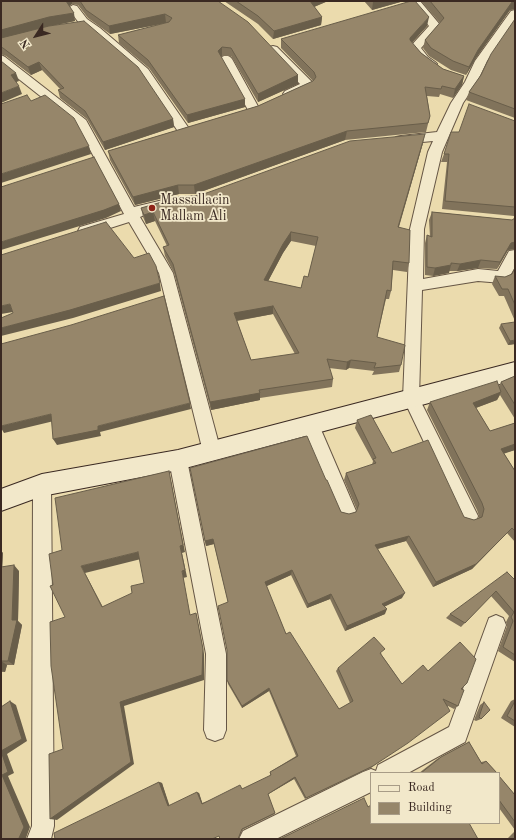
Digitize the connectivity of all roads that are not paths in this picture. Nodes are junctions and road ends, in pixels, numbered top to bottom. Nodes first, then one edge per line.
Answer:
1 (412, 3) edge
2 (73, 8) edge
3 (515, 13) edge
4 (89, 24) junction
5 (74, 26) edge
6 (123, 36) edge
7 (108, 40) junction
8 (284, 41) edge
9 (1, 59) edge
10 (226, 59) dead end
11 (441, 70) edge
12 (459, 78) edge
13 (471, 82) junction
14 (44, 92) junction
15 (29, 98) edge
16 (279, 98) edge
17 (457, 103) junction
18 (266, 105) edge
19 (472, 109) edge
20 (254, 110) junction
21 (240, 114) edge
22 (198, 126) edge
23 (184, 130) junction
24 (169, 135) edge
25 (443, 136) junction
26 (390, 141) edge
27 (105, 156) junction
28 (87, 162) edge
29 (179, 200) edge
30 (421, 213) junction
31 (435, 214) edge
32 (132, 216) junction
33 (74, 234) edge
34 (514, 255) dead end
35 (415, 286) junction
36 (171, 295) junction
37 (156, 300) edge
38 (515, 371) edge
39 (411, 398) junction
40 (310, 425) junction
41 (212, 452) junction
42 (178, 460) junction
43 (42, 485) junction
44 (1, 500) edge
45 (347, 511) dead end
46 (468, 516) dead end
47 (496, 625) dead end
48 (215, 730) dead end
49 (388, 772) edge
50 (370, 780) edge
51 (40, 839) edge
52 (251, 839) edge

1 - 11 street
2 - 4 street
3 - 13 street
4 - 5 street
4 - 7 street
6 - 7 street
7 - 23 street
8 - 16 street
9 - 14 street
10 - 20 street
12 - 13 street
13 - 17 street
14 - 15 street
14 - 27 street
17 - 19 street
17 - 25 street
18 - 20 street
20 - 21 street
22 - 23 street
23 - 24 street
25 - 26 street
25 - 30 street
27 - 28 street
27 - 32 street
29 - 32 street
30 - 31 street
30 - 35 street
32 - 33 street
32 - 36 street
34 - 35 street
35 - 39 street
36 - 37 street
36 - 41 street
38 - 39 street
39 - 40 street
39 - 46 street
40 - 41 street
40 - 45 street
41 - 42 street
42 - 43 street
42 - 48 street
43 - 44 street
43 - 51 street
47 - 49 street
50 - 52 street

